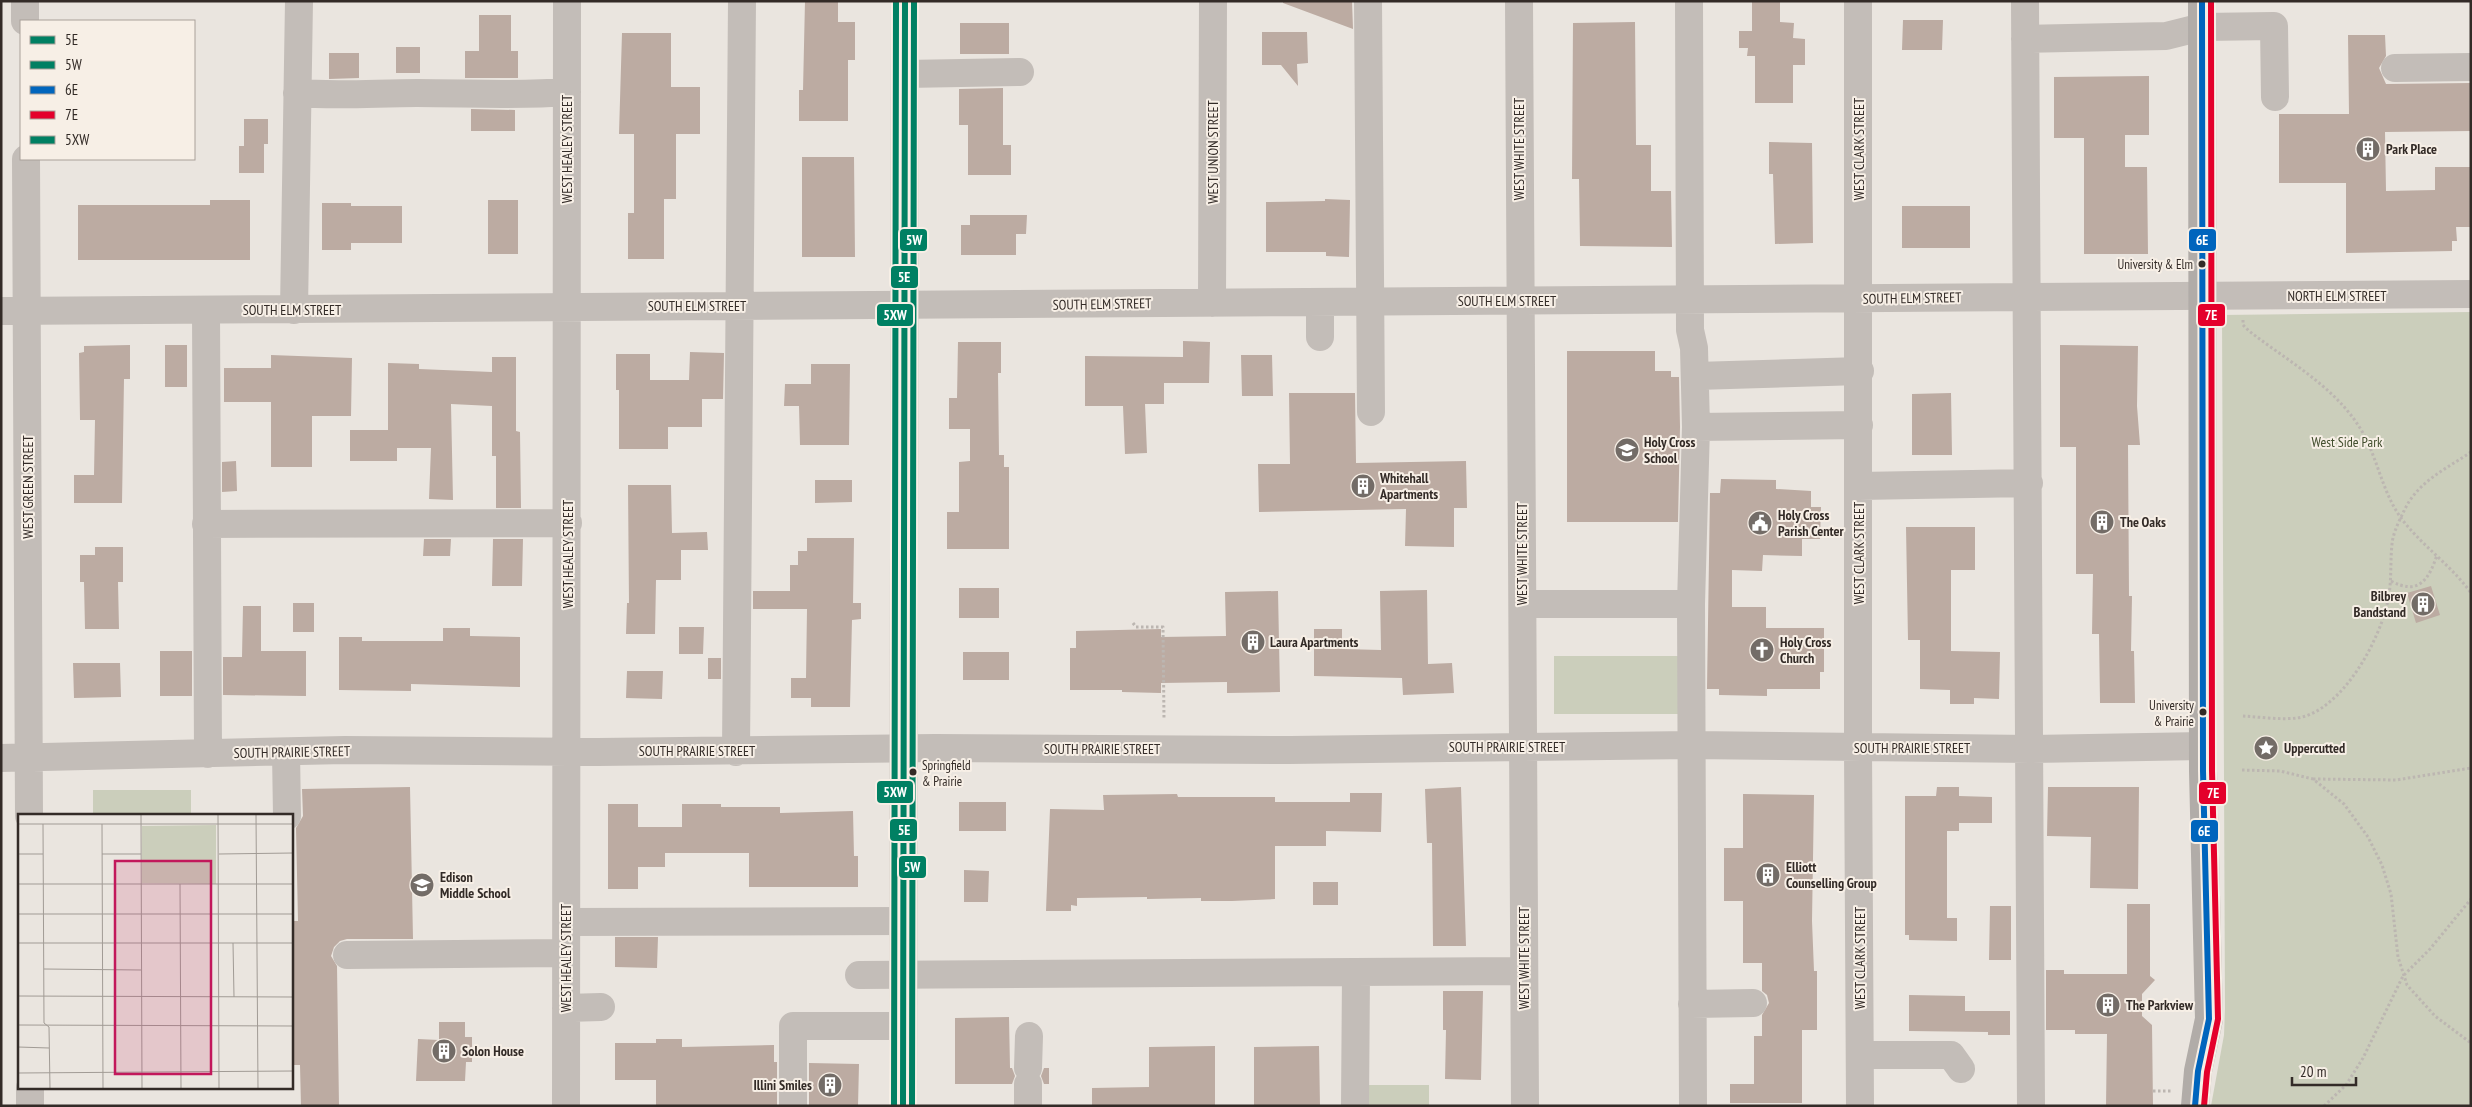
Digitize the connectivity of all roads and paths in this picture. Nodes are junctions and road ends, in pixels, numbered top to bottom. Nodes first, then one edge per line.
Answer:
1 (25, 1) edge
2 (299, 1) edge
3 (567, 1) edge
4 (742, 1) edge
5 (905, 1) edge
6 (1213, 1) edge
7 (1368, 1) edge
8 (1519, 1) edge
9 (1689, 1) edge
10 (1858, 1) edge
11 (2025, 1) edge
12 (2202, 14) edge
13 (26, 20) edge
14 (2025, 39) junction
15 (2471, 67) edge
16 (2395, 68) dead end
17 (1020, 72) dead end
18 (905, 74) junction
19 (567, 92) junction
20 (298, 93) junction
21 (2274, 97) dead end
22 (26, 160) edge
23 (2471, 294) edge
24 (2026, 297) junction
25 (2203, 297) junction
26 (1859, 299) junction
27 (1520, 301) junction
28 (1691, 301) junction
29 (1212, 303) junction
30 (1320, 303) junction
31 (1369, 303) junction
32 (740, 306) junction
33 (905, 306) junction
34 (567, 307) junction
35 (206, 310) junction
36 (294, 310) junction
37 (14, 311) edge
38 (2243, 325) dead end
39 (1320, 337) dead end
40 (1860, 371) junction
41 (1696, 376) junction
42 (1371, 412) dead end
43 (1859, 425) junction
44 (1696, 427) junction
45 (2471, 452) edge
46 (2029, 484) junction
47 (1859, 486) junction
48 (2401, 518) junction
49 (568, 523) junction
50 (206, 524) junction
51 (2438, 555) junction
52 (2391, 580) junction
53 (2471, 593) edge
54 (1523, 604) junction
55 (1691, 604) junction
56 (1132, 623) dead end
57 (2243, 716) dead end
58 (1164, 719) dead end
59 (1692, 745) junction
60 (2203, 746) junction
61 (903, 748) junction
62 (1524, 748) junction
63 (1858, 748) junction
64 (2030, 749) junction
65 (286, 752) junction
66 (567, 752) junction
67 (736, 752) junction
68 (208, 754) junction
69 (1, 758) edge
70 (28, 758) junction
71 (2471, 768) edge
72 (2242, 770) dead end
73 (2313, 779) junction
74 (29, 814) edge
75 (288, 814) edge
76 (2471, 899) edge
77 (903, 921) junction
78 (567, 922) junction
79 (566, 953) junction
80 (347, 955) dead end
81 (1524, 972) junction
82 (903, 974) junction
83 (1356, 974) junction
84 (860, 975) dead end
85 (2403, 976) junction
86 (1753, 1003) dead end
87 (1692, 1004) junction
88 (601, 1007) dead end
89 (566, 1008) junction
90 (903, 1026) junction
91 (1029, 1036) dead end
92 (2471, 1043) edge
93 (1860, 1055) junction
94 (1961, 1069) dead end
95 (1028, 1086) edge
96 (30, 1090) edge
97 (2153, 1091) dead end
98 (2172, 1091) dead end
99 (30, 1106) edge
100 (566, 1106) edge
101 (792, 1106) edge
102 (903, 1106) edge
103 (1355, 1106) edge
104 (1525, 1106) edge
105 (1693, 1106) edge
106 (1860, 1106) edge
107 (2031, 1106) edge
108 (2195, 1106) edge
109 (2324, 1106) edge

1 - 13 street
2 - 20 street
3 - 19 street, WEST HEALEY STREET
4 - 32 street
5 - 18 main road
6 - 29 street, WEST UNION STREET
7 - 31 street
8 - 27 street, WEST WHITE STREET
9 - 28 street
10 - 26 street, WEST CLARK STREET
11 - 14 street
12 - 14 street
12 - 21 street
12 - 25 main road
14 - 24 street
15 - 16 street
17 - 18 street
18 - 33 main road
19 - 20 street
19 - 34 street, WEST HEALEY STREET
20 - 36 street
22 - 37 street, WEST GREEN STREET
23 - 25 street, NORTH ELM STREET
24 - 25 street, SOUTH ELM STREET
24 - 26 street, SOUTH ELM STREET
24 - 46 street
25 - 60 main road
26 - 28 street, SOUTH ELM STREET
26 - 40 street, WEST CLARK STREET
27 - 28 street, SOUTH ELM STREET
27 - 31 street, SOUTH ELM STREET
27 - 54 street, WEST WHITE STREET
28 - 41 street
29 - 30 street, SOUTH ELM STREET
29 - 33 street, SOUTH ELM STREET
30 - 31 street, SOUTH ELM STREET
30 - 39 street
31 - 42 street
32 - 33 street, SOUTH ELM STREET
32 - 34 street, SOUTH ELM STREET
32 - 67 street
33 - 61 main road
34 - 36 street, SOUTH ELM STREET
34 - 49 street, WEST HEALEY STREET
35 - 36 street, SOUTH ELM STREET
35 - 37 street, SOUTH ELM STREET
35 - 50 street
37 - 70 street, WEST GREEN STREET
38 - 48 path
40 - 41 street
40 - 43 street, WEST CLARK STREET
41 - 44 street
43 - 44 street
43 - 47 street, WEST CLARK STREET
44 - 55 street
45 - 48 path
46 - 47 street
46 - 64 street
47 - 63 street, WEST CLARK STREET
48 - 51 path
48 - 52 path
49 - 50 street
49 - 66 street, WEST HEALEY STREET
50 - 68 street
51 - 52 path
51 - 53 path
52 - 57 path
54 - 55 street
54 - 62 street, WEST WHITE STREET
55 - 59 street
56 - 58 path
59 - 62 street, SOUTH PRAIRIE STREET
59 - 63 street, SOUTH PRAIRIE STREET
59 - 87 street
60 - 64 street, SOUTH PRAIRIE STREET
60 - 108 main road
61 - 62 street, SOUTH PRAIRIE STREET
61 - 67 street, SOUTH PRAIRIE STREET
61 - 77 main road
62 - 81 street, WEST WHITE STREET
63 - 64 street, SOUTH PRAIRIE STREET
63 - 93 street, WEST CLARK STREET
64 - 107 street
65 - 66 street, SOUTH PRAIRIE STREET
65 - 68 street, SOUTH PRAIRIE STREET
65 - 75 street
66 - 67 street, SOUTH PRAIRIE STREET
66 - 78 street, WEST HEALEY STREET
68 - 70 street, SOUTH PRAIRIE STREET
69 - 70 street, SOUTH PRAIRIE STREET
70 - 74 street, WEST GREEN STREET
71 - 73 path
72 - 73 path
73 - 85 path
76 - 85 path
77 - 78 street
77 - 82 main road
78 - 79 street, WEST HEALEY STREET
79 - 80 street
79 - 89 street, WEST HEALEY STREET
81 - 83 street
81 - 104 street, WEST WHITE STREET
82 - 83 street
82 - 84 street
82 - 90 main road
83 - 103 street
85 - 92 path
85 - 109 path
86 - 87 street
87 - 105 street
88 - 89 street
89 - 100 street, WEST HEALEY STREET
90 - 101 street
90 - 102 main road
91 - 95 street
93 - 94 street
93 - 106 street, WEST CLARK STREET
96 - 99 street
97 - 98 path

